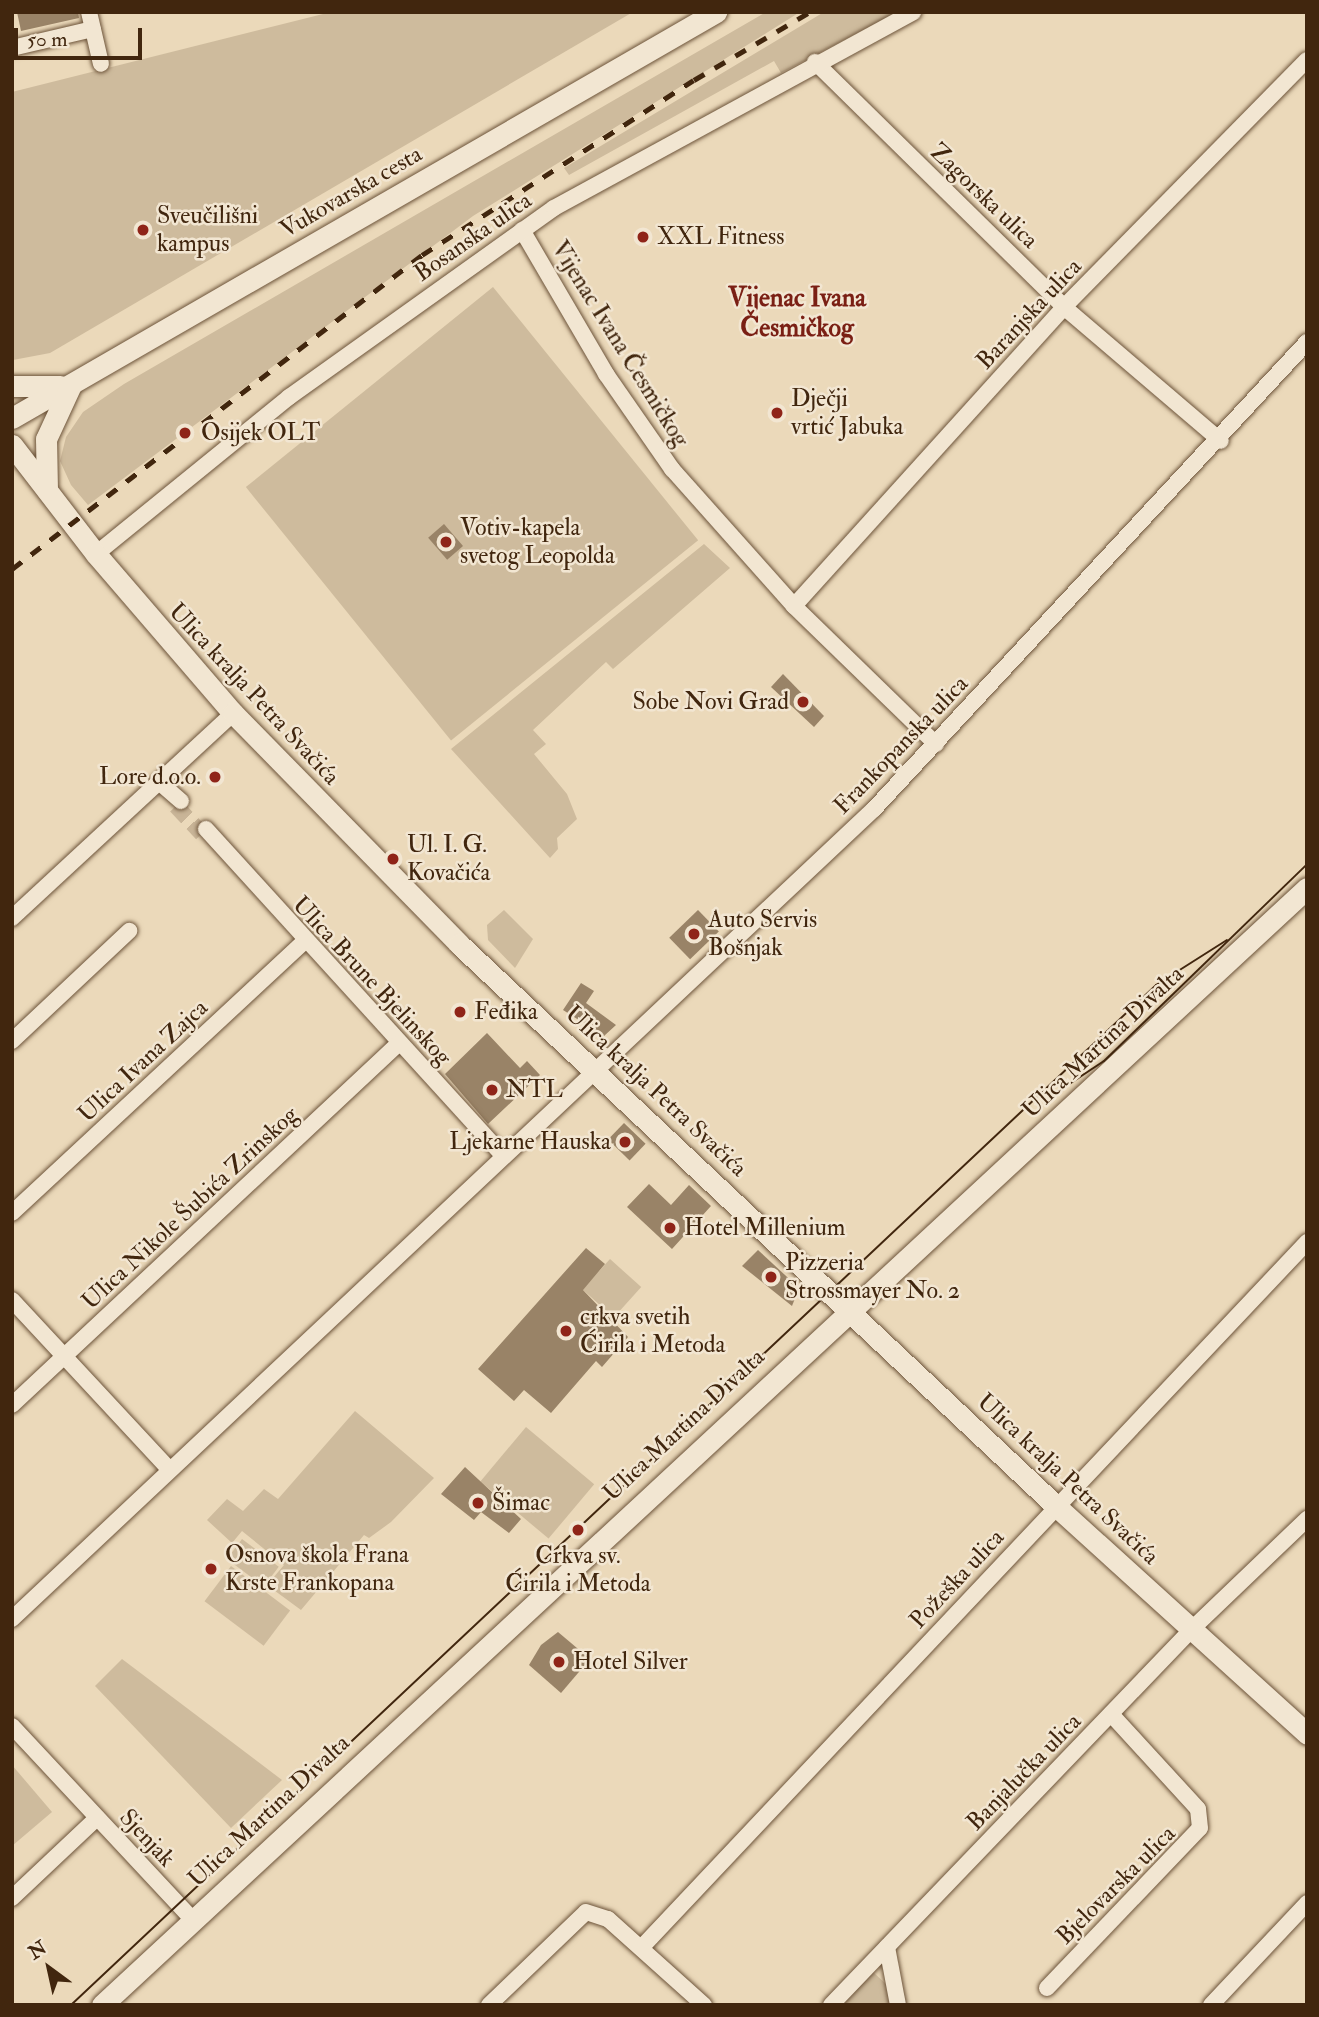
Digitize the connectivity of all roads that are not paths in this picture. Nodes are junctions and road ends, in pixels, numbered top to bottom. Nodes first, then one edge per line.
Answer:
1 (716, 12) edge
2 (913, 12) edge
3 (91, 20) edge
4 (12, 48) edge
5 (1307, 60) edge
6 (815, 62) junction
7 (101, 64) dead end
8 (522, 230) junction
9 (1064, 307) junction
10 (1307, 342) edge
11 (72, 384) junction
12 (12, 387) edge
13 (12, 418) edge
14 (1221, 441) junction
15 (12, 445) edge
16 (12, 470) edge
17 (47, 492) junction
18 (96, 554) junction
19 (794, 607) junction
20 (233, 713) junction
21 (936, 744) junction
22 (159, 782) junction
23 (177, 801) tunnel mouth
24 (206, 834) tunnel mouth
25 (1303, 898) edge
26 (12, 919) edge
27 (130, 931) dead end
28 (304, 942) junction
29 (12, 1041) edge
30 (398, 1044) junction
31 (593, 1069) junction
32 (502, 1154) junction
33 (12, 1213) edge
34 (1307, 1242) edge
35 (12, 1300) edge
36 (849, 1309) junction
37 (64, 1356) junction
38 (12, 1405) edge
39 (170, 1470) junction
40 (1057, 1507) junction
41 (1307, 1519) edge
42 (12, 1619) edge
43 (1193, 1628) junction
44 (1111, 1714) junction
45 (12, 1726) edge
46 (1307, 1734) edge
47 (97, 1818) junction
48 (12, 1898) edge
49 (1307, 1903) edge
50 (192, 1919) junction
51 (887, 1947) junction
52 (640, 1948) junction
53 (1047, 1988) dead end
54 (1213, 2004) edge
55 (102, 2005) edge
56 (489, 2005) edge
57 (704, 2005) edge
58 (831, 2005) edge
59 (898, 2005) edge

1 - 11 main road, Vukovarska cesta
2 - 6 street, Bosanska ulica
3 - 4 street
3 - 7 street
5 - 9 street, Baranjska ulica
6 - 8 street, Bosanska ulica
6 - 9 street, Zagorska ulica
8 - 18 street, Bosanska ulica
8 - 19 street, Vijenac Ivana Česmičkog
9 - 14 street, Zagorska ulica
9 - 19 street, Baranjska ulica
10 - 14 street, Frankopanska ulica
11 - 12 main road
11 - 13 main road, Vukovarska cesta
11 - 17 main road
14 - 21 street, Frankopanska ulica
15 - 17 main road, Ulica kralja Petra Svačića
16 - 17 main road
17 - 18 main road, Ulica kralja Petra Svačića
18 - 20 main road, Ulica kralja Petra Svačića
19 - 21 street, Vijenac Ivana Česmičkog
20 - 22 street
20 - 31 main road, Ulica kralja Petra Svačića
21 - 31 street, Frankopanska ulica
22 - 23 street
22 - 26 street
24 - 28 street, Ulica Brune Bjelinskog
25 - 36 main road, Ulica Martina Divalta
27 - 29 street
28 - 30 street, Ulica Brune Bjelinskog
28 - 33 street, Ulica Ivana Zajca
30 - 32 street, Ulica Brune Bjelinskog
30 - 37 street, Ulica Nikole Šubića Zrinskog
31 - 32 street, Frankopanska ulica
31 - 36 main road, Ulica kralja Petra Svačića
32 - 39 street, Frankopanska ulica
34 - 40 street, Požeška ulica
35 - 37 street
36 - 40 main road, Ulica kralja Petra Svačića
36 - 50 main road, Ulica Martina Divalta
37 - 38 street, Ulica Nikole Šubića Zrinskog
37 - 39 street
39 - 42 street, Frankopanska ulica
40 - 43 main road, Ulica kralja Petra Svačića
40 - 52 street, Požeška ulica
41 - 43 street, Banjalučka ulica
43 - 44 street, Banjalučka ulica
43 - 46 main road, Ulica kralja Petra Svačića
44 - 51 street, Banjalučka ulica
44 - 53 street, Bjelovarska ulica
45 - 47 street, Sjenjak
47 - 48 street, Sjenjak
47 - 50 street, Sjenjak
49 - 54 street
50 - 55 main road, Ulica Martina Divalta
51 - 58 street, Banjalučka ulica
51 - 59 street
52 - 56 street
52 - 57 street

